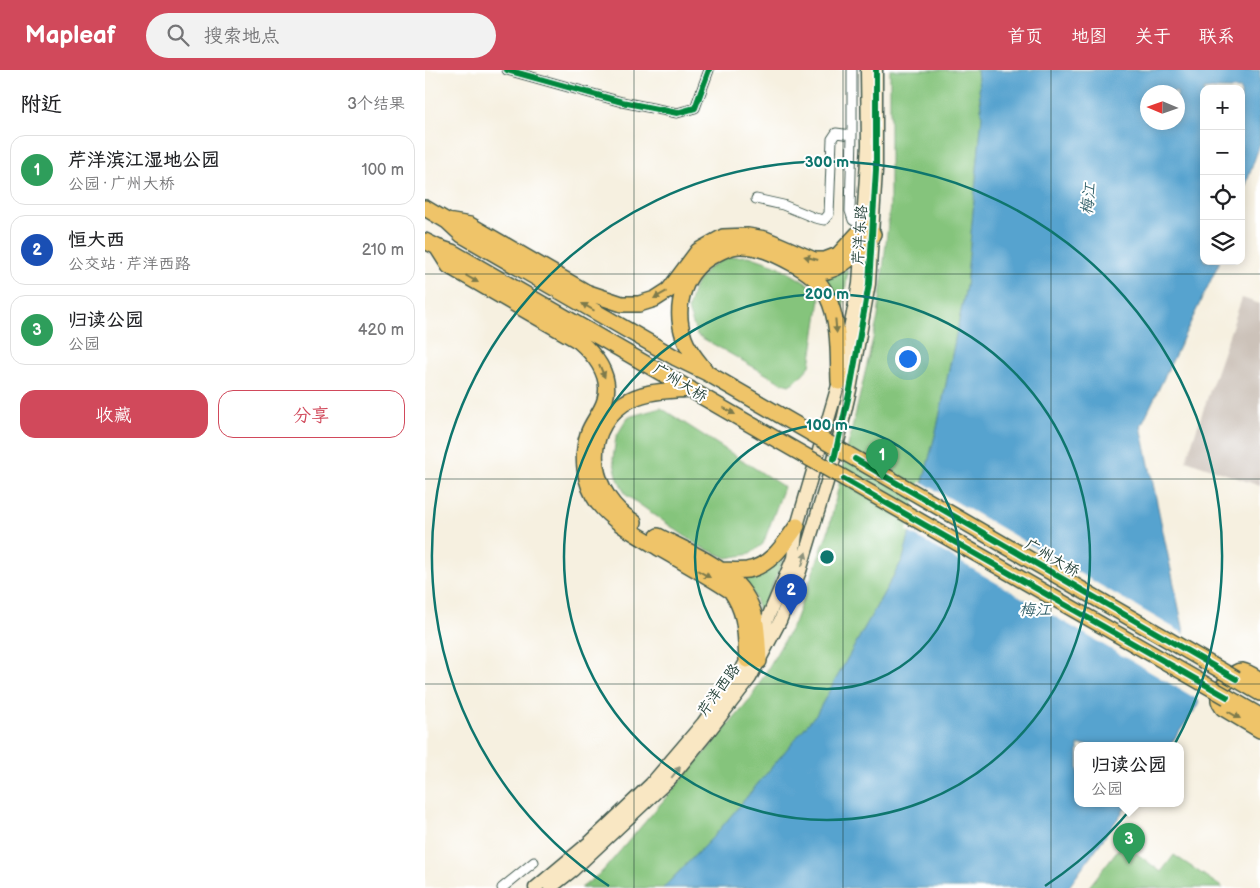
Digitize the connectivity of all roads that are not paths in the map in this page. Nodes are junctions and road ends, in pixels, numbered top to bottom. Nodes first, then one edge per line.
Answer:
1 (507, 70) edge
2 (709, 70) edge
3 (852, 70) edge
4 (867, 70) edge
5 (877, 70) edge
6 (852, 135) junction
7 (755, 199) dead end
8 (425, 208) edge
9 (447, 221) junction
10 (869, 230) junction
11 (431, 244) edge
12 (863, 246) junction
13 (805, 270) junction
14 (707, 373) junction
15 (839, 382) junction
16 (690, 389) junction
17 (834, 459) joint
18 (797, 526) junction
19 (723, 570) junction
20 (758, 641) junction
21 (753, 660) junction
22 (1260, 680) edge
23 (1260, 693) edge
24 (1260, 716) edge
25 (1260, 730) edge
26 (535, 862) dead end
27 (502, 888) edge
28 (535, 888) edge
29 (550, 888) edge

1 - 2 street
3 - 6 street
4 - 10 main road, 芹洋东路
5 - 10 main road, 芹洋东路
6 - 7 street
6 - 10 street
8 - 9 highway
10 -> 9 highway
14 -> 9 highway, 广州大桥
10 - 12 highway
10 - 17 main road, 芹洋东路
11 - 16 highway, 广州大桥
11 -> 21 highway
12 - 13 highway
12 - 15 main road, 芹洋东路
13 - 14 highway
13 -> 15 highway
14 - 23 highway, 广州大桥, bridge
15 - 18 main road, 芹洋东路
16 - 19 highway
16 -> 24 highway, 广州大桥, bridge
21 -> 17 main road, 芹洋西路
18 - 19 highway
18 - 20 main road
19 - 20 highway
20 - 21 highway
21 - 28 main road, 芹洋西路
29 -> 21 main road, 芹洋西路
22 -> 25 highway
26 - 27 street

